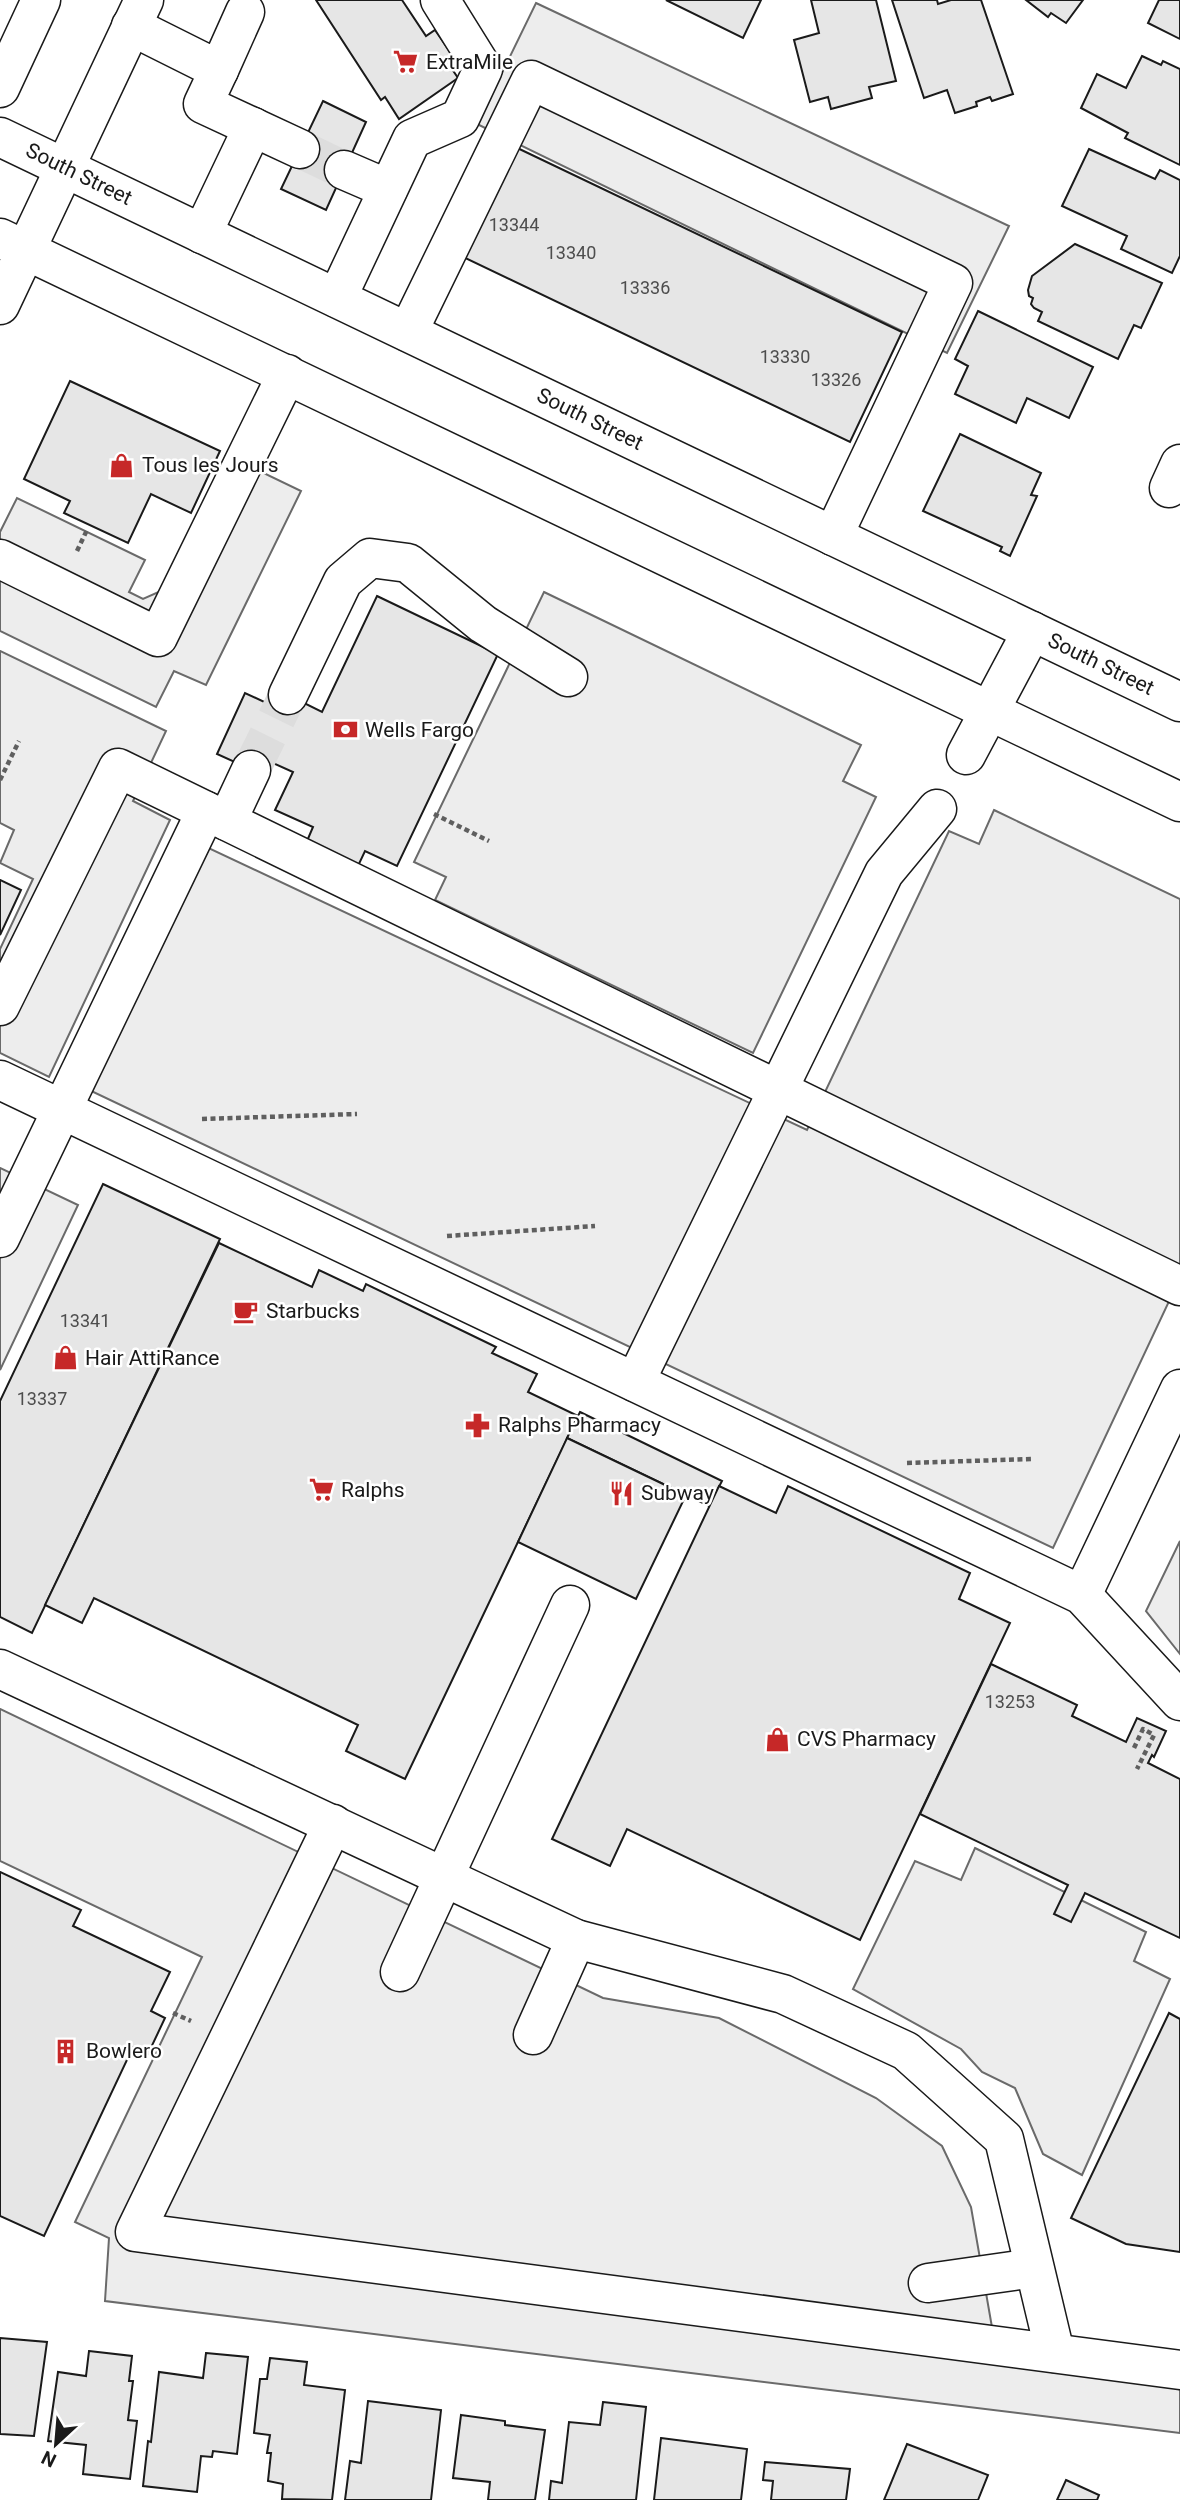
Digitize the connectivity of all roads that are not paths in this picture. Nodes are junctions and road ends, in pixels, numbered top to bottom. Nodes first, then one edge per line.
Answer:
1 (41, 0) edge
2 (440, 0) edge
3 (245, 12) dead end
4 (137, 13) edge
5 (219, 70) junction
6 (0, 88) edge
7 (253, 127) junction
8 (0, 136) edge
9 (300, 149) tunnel mouth
10 (64, 167) junction
11 (344, 170) tunnel mouth
12 (388, 189) junction
13 (202, 234) junction
14 (13, 244) edge
15 (337, 298) junction
16 (0, 304) edge
17 (408, 332) junction
18 (287, 374) junction
19 (833, 536) junction
20 (0, 559) edge
21 (1032, 631) junction
22 (568, 677) dead end
23 (288, 695) tunnel mouth
24 (1180, 702) edge
25 (990, 711) junction
26 (966, 755) dead end
27 (251, 769) tunnel mouth
28 (1180, 802) edge
29 (937, 809) dead end
30 (216, 816) junction
31 (0, 1006) edge
32 (0, 1080) edge
33 (777, 1090) junction
34 (62, 1110) junction
35 (0, 1238) edge
36 (1180, 1286) edge
37 (635, 1382) junction
38 (1180, 1390) edge
39 (1082, 1595) junction
40 (570, 1605) dead end
41 (0, 1669) edge
42 (1180, 1701) edge
43 (333, 1824) junction
44 (444, 1877) junction
45 (576, 1939) junction
46 (400, 1972) dead end
47 (533, 2035) dead end
48 (1034, 2268) junction
49 (928, 2283) dead end
50 (1055, 2353) junction
51 (1180, 2370) edge

1 - 6 main road
2 - 12 main road
3 - 5 main road
4 - 5 main road
4 - 10 main road
5 - 7 main road
7 - 9 main road
7 - 13 main road
8 - 10 main road, South Street
10 - 13 main road, South Street
10 - 14 main road
11 - 12 main road
12 - 15 main road
13 - 15 main road, South Street
14 - 16 main road
14 - 18 main road
15 - 17 main road, South Street
17 - 19 main road, South Street
17 - 19 main road
18 - 20 main road
18 - 25 main road
19 - 21 main road, South Street
21 - 24 main road, South Street
21 - 25 main road
22 - 23 main road
25 - 26 main road
25 - 28 main road
27 - 30 main road
29 - 33 main road
30 - 31 main road
30 - 33 main road
30 - 34 main road
32 - 34 main road
33 - 36 main road
33 - 37 main road
34 - 35 main road
34 - 37 main road
37 - 39 main road
38 - 39 main road
39 - 42 main road
40 - 44 main road
41 - 43 main road
43 - 44 main road
43 - 50 main road
44 - 45 main road
44 - 46 main road
45 - 47 main road
45 - 48 main road
48 - 49 main road
48 - 50 main road
50 - 51 main road

